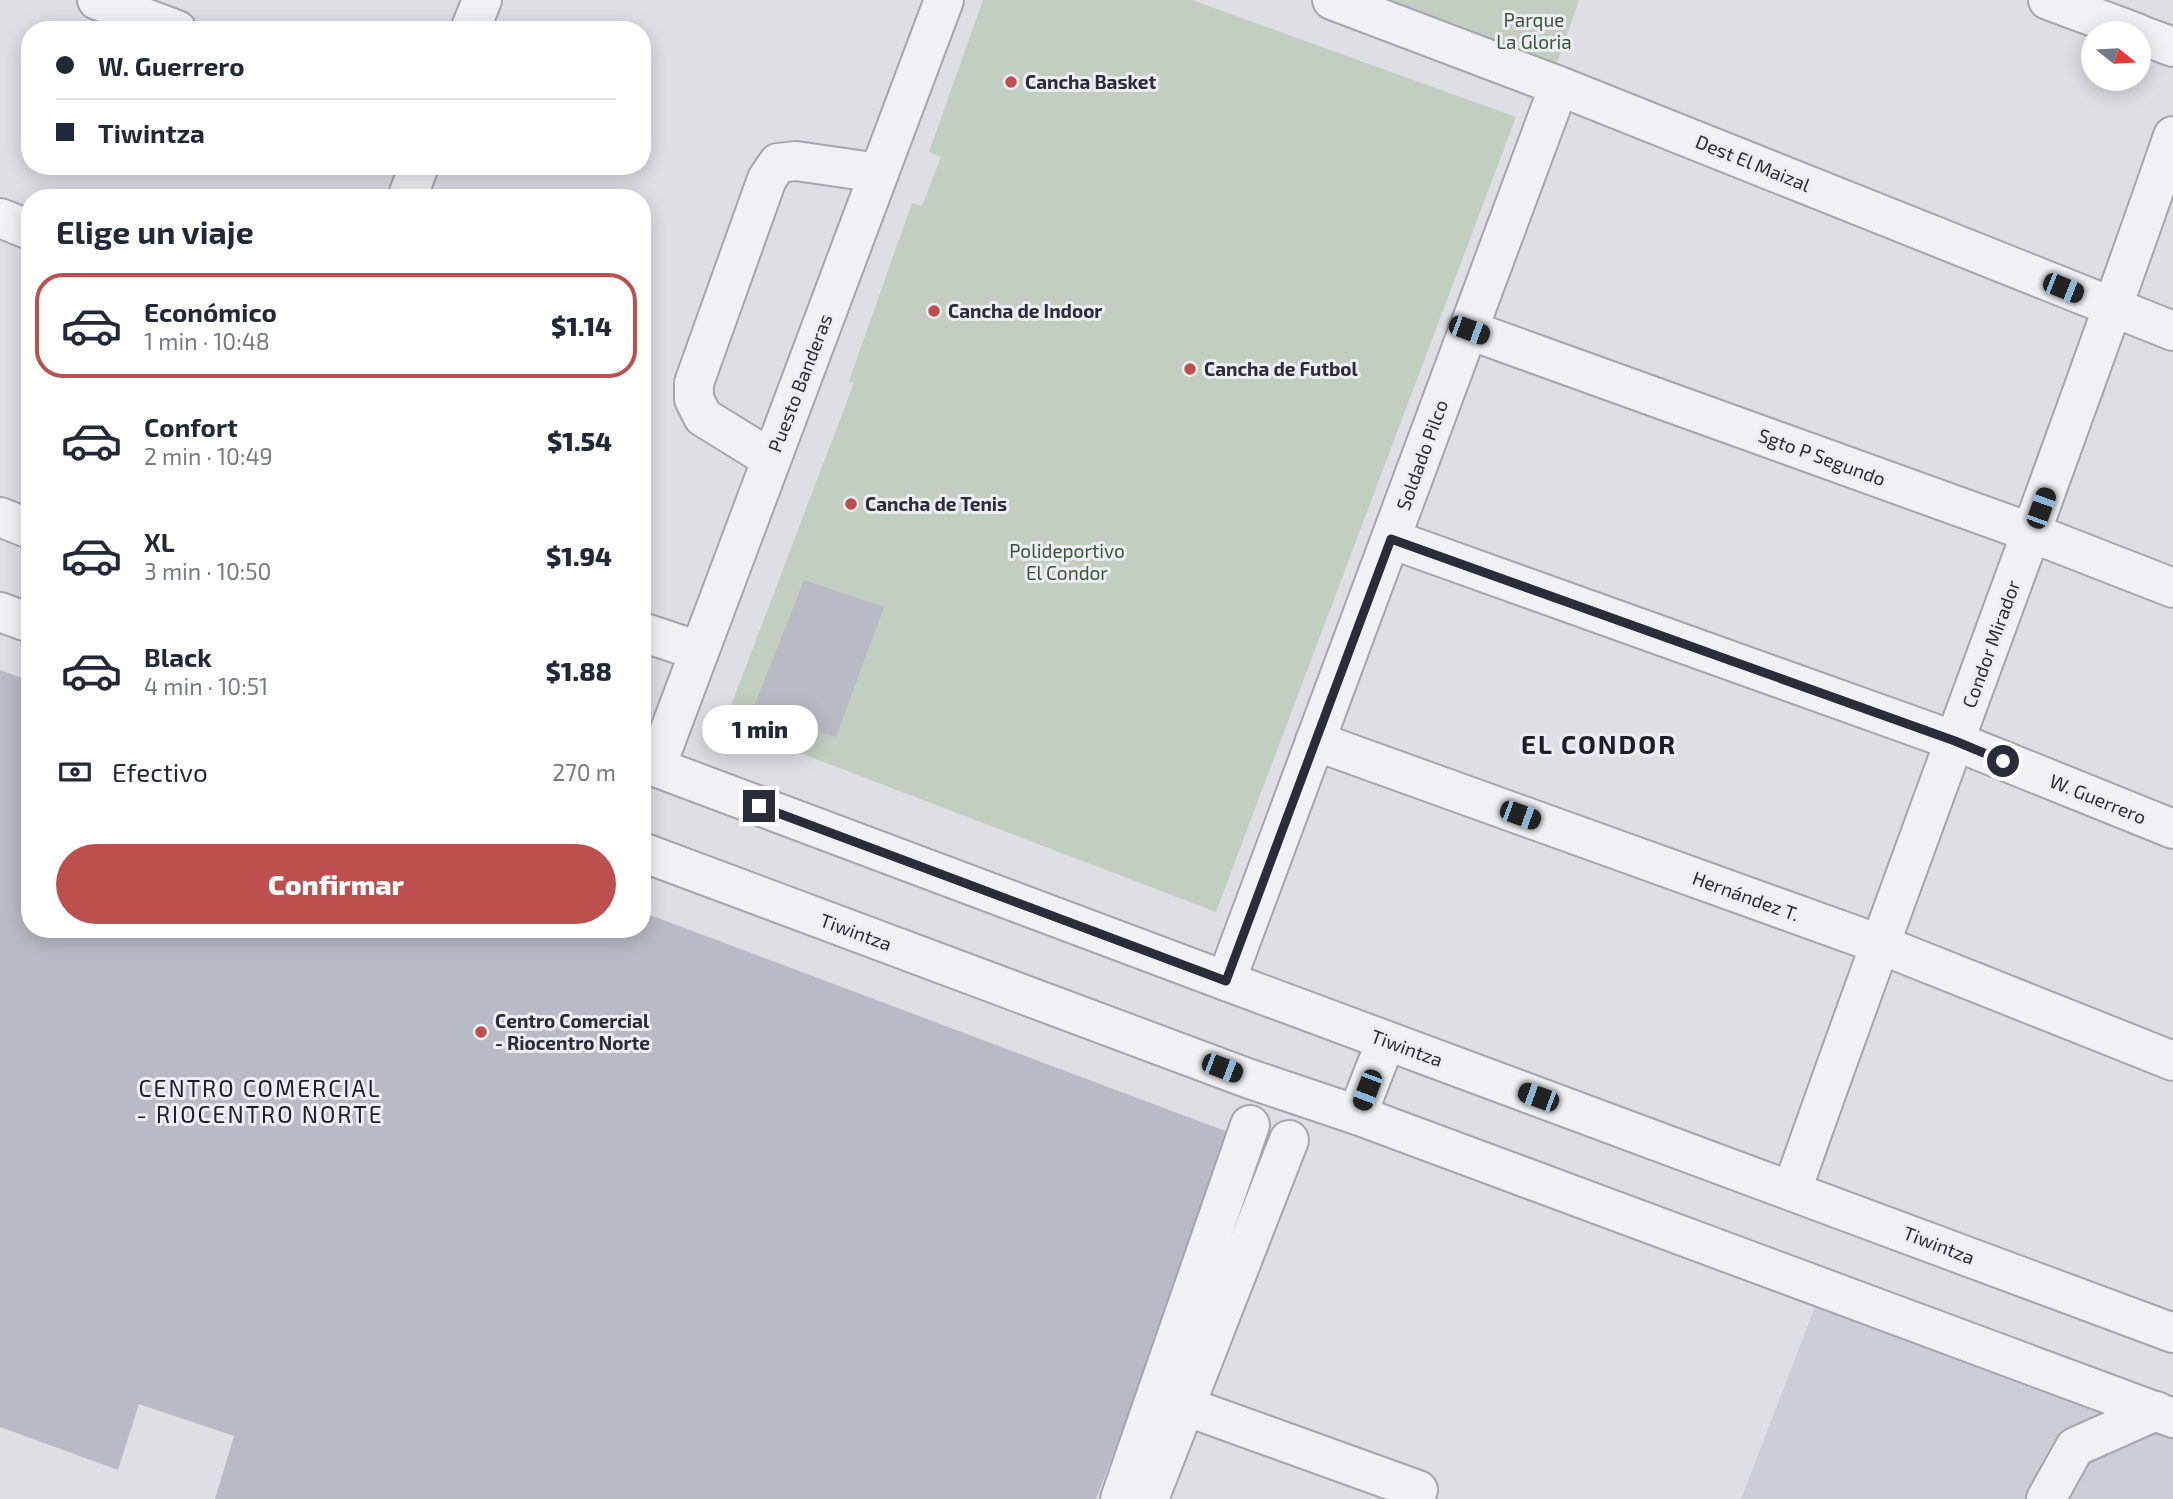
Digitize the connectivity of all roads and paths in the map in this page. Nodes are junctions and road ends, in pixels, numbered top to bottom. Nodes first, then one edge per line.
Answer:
1 (97, 0) edge
2 (482, 0) edge
3 (944, 0) edge
4 (1332, 0) edge
5 (2048, 0) edge
6 (153, 21) edge
7 (474, 21) edge
8 (2104, 21) edge
9 (2151, 39) edge
10 (2173, 47) edge
11 (1559, 86) junction
12 (2173, 136) edge
13 (879, 173) junction
14 (0, 218) edge
15 (21, 226) edge
16 (2114, 308) junction
17 (1469, 330) junction
18 (2173, 331) edge
19 (771, 459) junction
20 (0, 517) edge
21 (21, 525) edge
22 (2032, 533) junction
23 (1391, 539) junction
24 (2173, 588) edge
25 (0, 612) edge
26 (21, 620) edge
27 (651, 635) edge
28 (699, 652) junction
29 (1315, 741) junction
30 (1955, 741) junction
31 (651, 760) edge
32 (651, 765) edge
33 (2173, 829) edge
34 (651, 855) edge
35 (1879, 944) junction
36 (1226, 981) junction
37 (1386, 1041) junction
38 (2173, 1061) edge
39 (1357, 1115) junction
40 (1250, 1125) dead end
41 (1289, 1140) dead end
42 (1792, 1189) junction
43 (2173, 1333) edge
44 (1185, 1406) junction
45 (2164, 1415) edge
46 (1418, 1490) dead end
47 (1120, 1499) edge
48 (1149, 1499) edge
49 (2046, 1499) edge

1 - 6 street
2 - 7 street
3 - 13 street, Puesto Banderas
4 - 11 street, Dest El Maizal
5 - 8 street
9 - 10 street
11 - 16 street, Dest El Maizal
11 - 17 street, Soldado Pilco
12 - 16 street, Condor Mirador
13 - 19 street, Puesto Banderas
13 - 19 street
14 - 15 street
16 - 18 street, Dest El Maizal
16 - 22 street, Condor Mirador
17 - 22 street, Sgto P Segundo
17 - 23 street, Soldado Pilco
19 - 28 street, Puesto Banderas
20 - 21 street
22 - 24 street, Sgto P Segundo
22 - 30 street, Condor Mirador
23 - 29 street, Soldado Pilco
23 - 30 street, W. Guerrero
25 - 26 street
27 - 28 street
28 - 31 street, Puesto Banderas
29 - 35 street, Hernández T.
29 - 36 street, Soldado Pilco
30 - 33 street, W. Guerrero
30 - 35 street, Condor Mirador
32 - 36 street, Tiwintza
34 - 39 street, Tiwintza
35 - 38 street, Hernández T.
35 - 42 street, Condor Mirador
36 - 37 street, Tiwintza
37 - 39 street
37 - 42 street, Tiwintza
39 - 45 street, Tiwintza
40 - 47 street
41 - 44 street
42 - 43 street, Tiwintza
44 - 46 street
44 - 48 street
45 - 49 street

